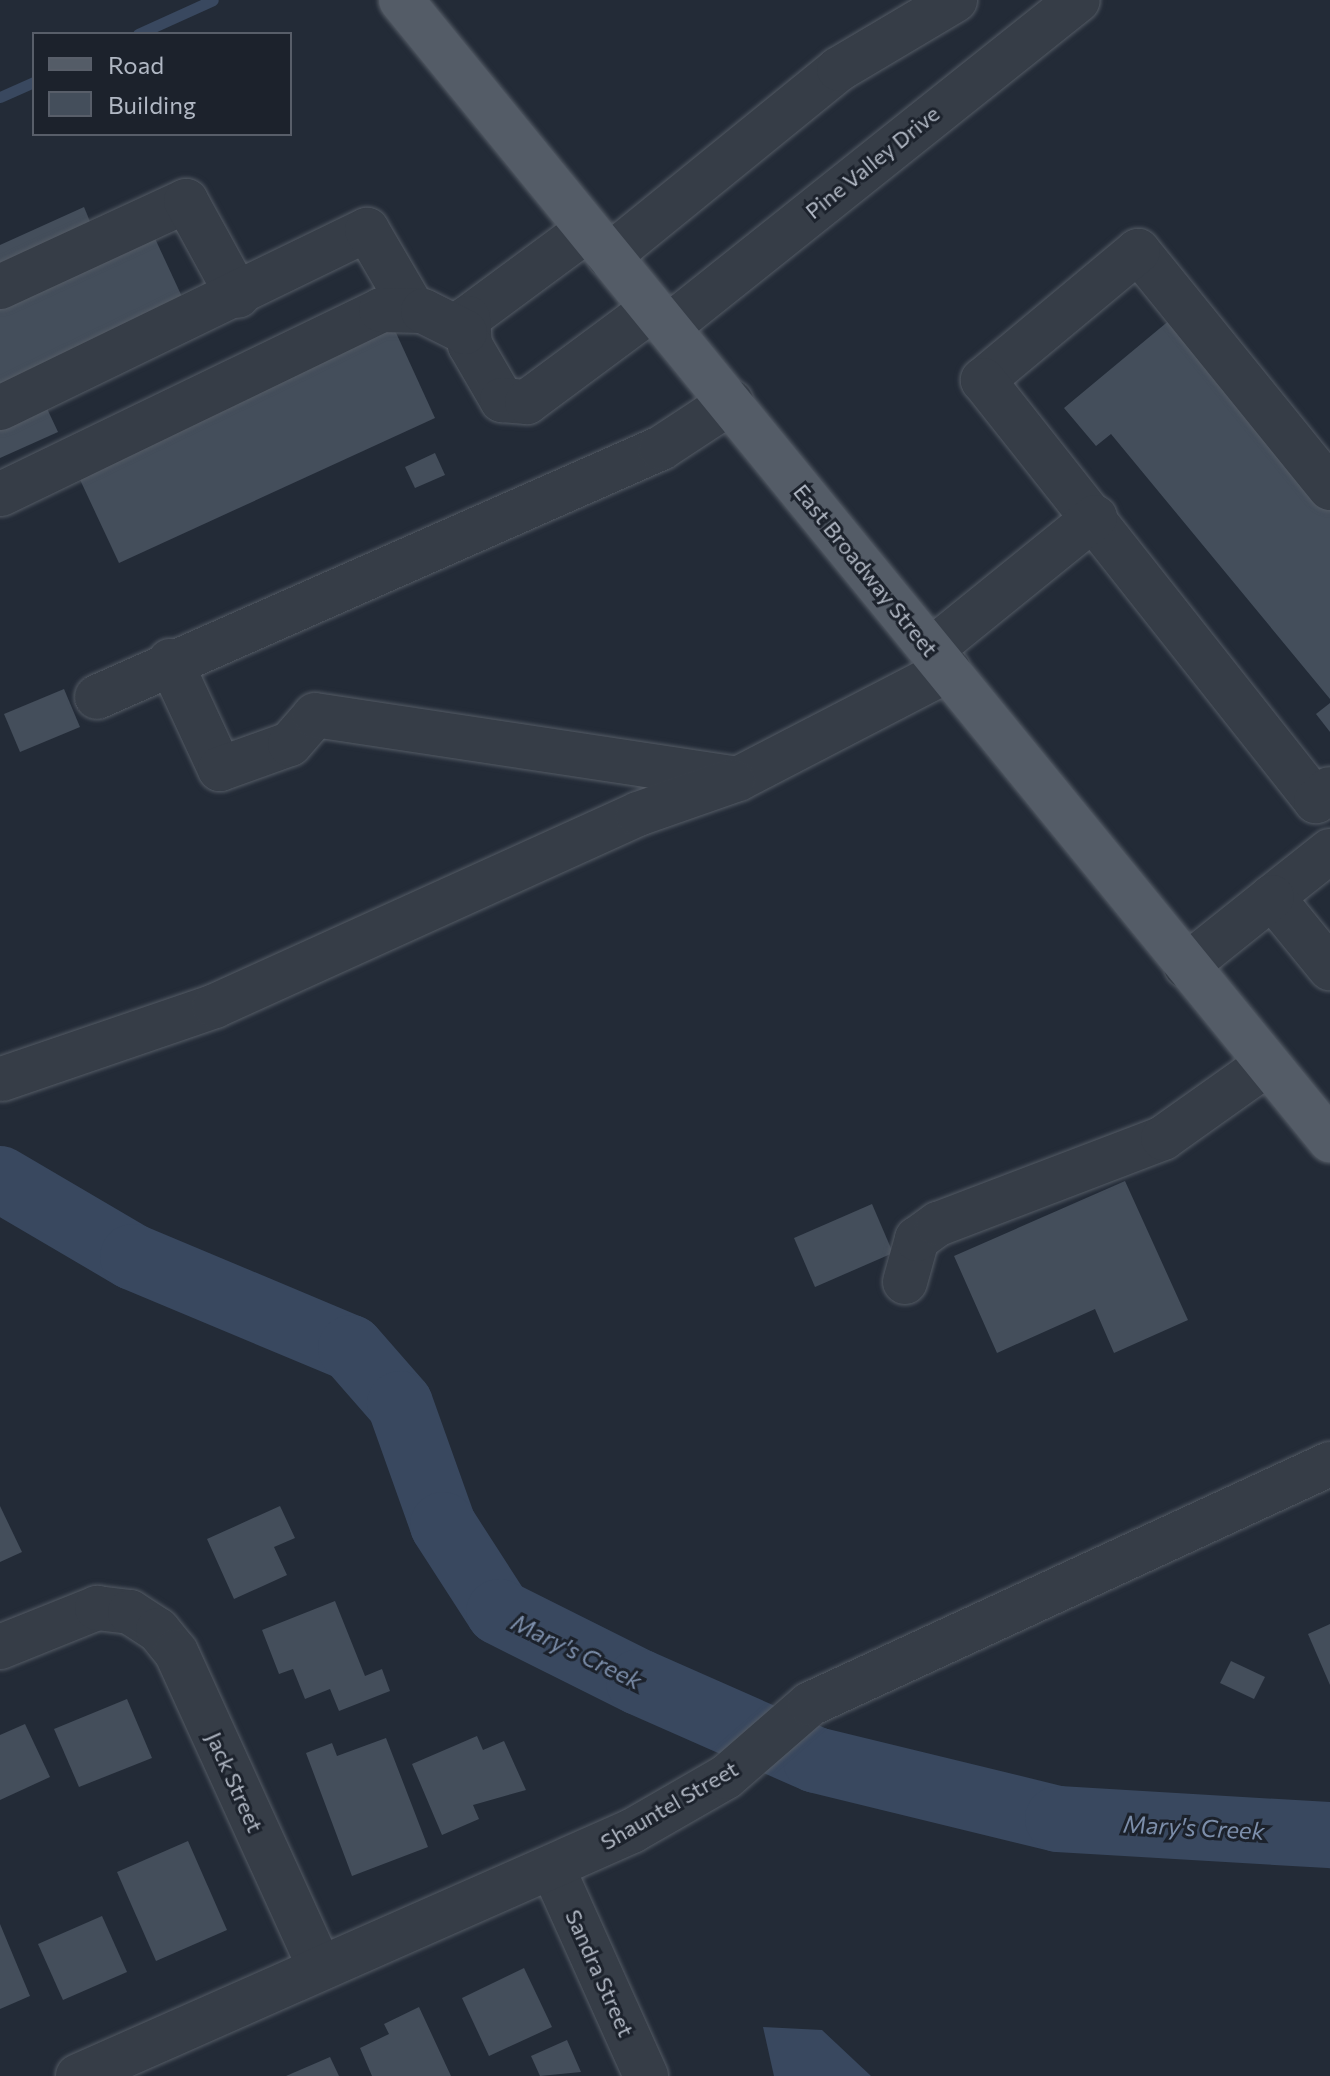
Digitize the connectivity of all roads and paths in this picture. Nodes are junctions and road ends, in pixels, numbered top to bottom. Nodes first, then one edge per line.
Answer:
1 (955, 0) edge
2 (1078, 0) edge
3 (406, 5) edge
4 (598, 243) junction
5 (0, 287) edge
6 (238, 296) junction
7 (413, 309) junction
8 (660, 318) junction
9 (465, 332) junction
10 (731, 402) junction
11 (0, 408) edge
12 (1330, 488) edge
13 (1, 494) edge
14 (1095, 517) junction
15 (939, 660) junction
16 (170, 661) junction
17 (97, 697) dead end
18 (738, 779) junction
19 (1330, 789) edge
20 (1330, 851) edge
21 (1272, 897) junction
22 (1186, 966) junction
23 (1330, 968) edge
24 (1267, 1064) junction
25 (2, 1079) dead end
26 (1329, 1136) edge
27 (905, 1282) dead end
28 (1330, 1464) edge
29 (0, 1647) edge
30 (553, 1869) junction
31 (320, 1968) junction
32 (78, 2076) edge
33 (646, 2076) edge

1 - 4 street
2 - 8 street, Pine Valley Drive
3 - 4 main road, East Broadway Street
4 - 8 main road, East Broadway Street
4 - 9 street
5 - 6 street
6 - 7 street
6 - 11 street
7 - 9 street
7 - 13 street
8 - 9 street, Pine Valley Drive
8 - 10 main road, East Broadway Street
10 - 15 main road, East Broadway Street
10 - 16 street
12 - 14 street
14 - 15 street
14 - 19 street
15 - 18 street
15 - 22 main road, East Broadway Street
16 - 17 street
16 - 18 street
18 - 25 street
20 - 21 street
21 - 22 street
21 - 23 street
22 - 24 main road, East Broadway Street
24 - 26 main road, East Broadway Street
24 - 27 street
28 - 30 street, Shauntel Street
29 - 31 street, Jack Street
30 - 31 street, Shauntel Street
30 - 33 street, Sandra Street
31 - 32 street, Shauntel Street

